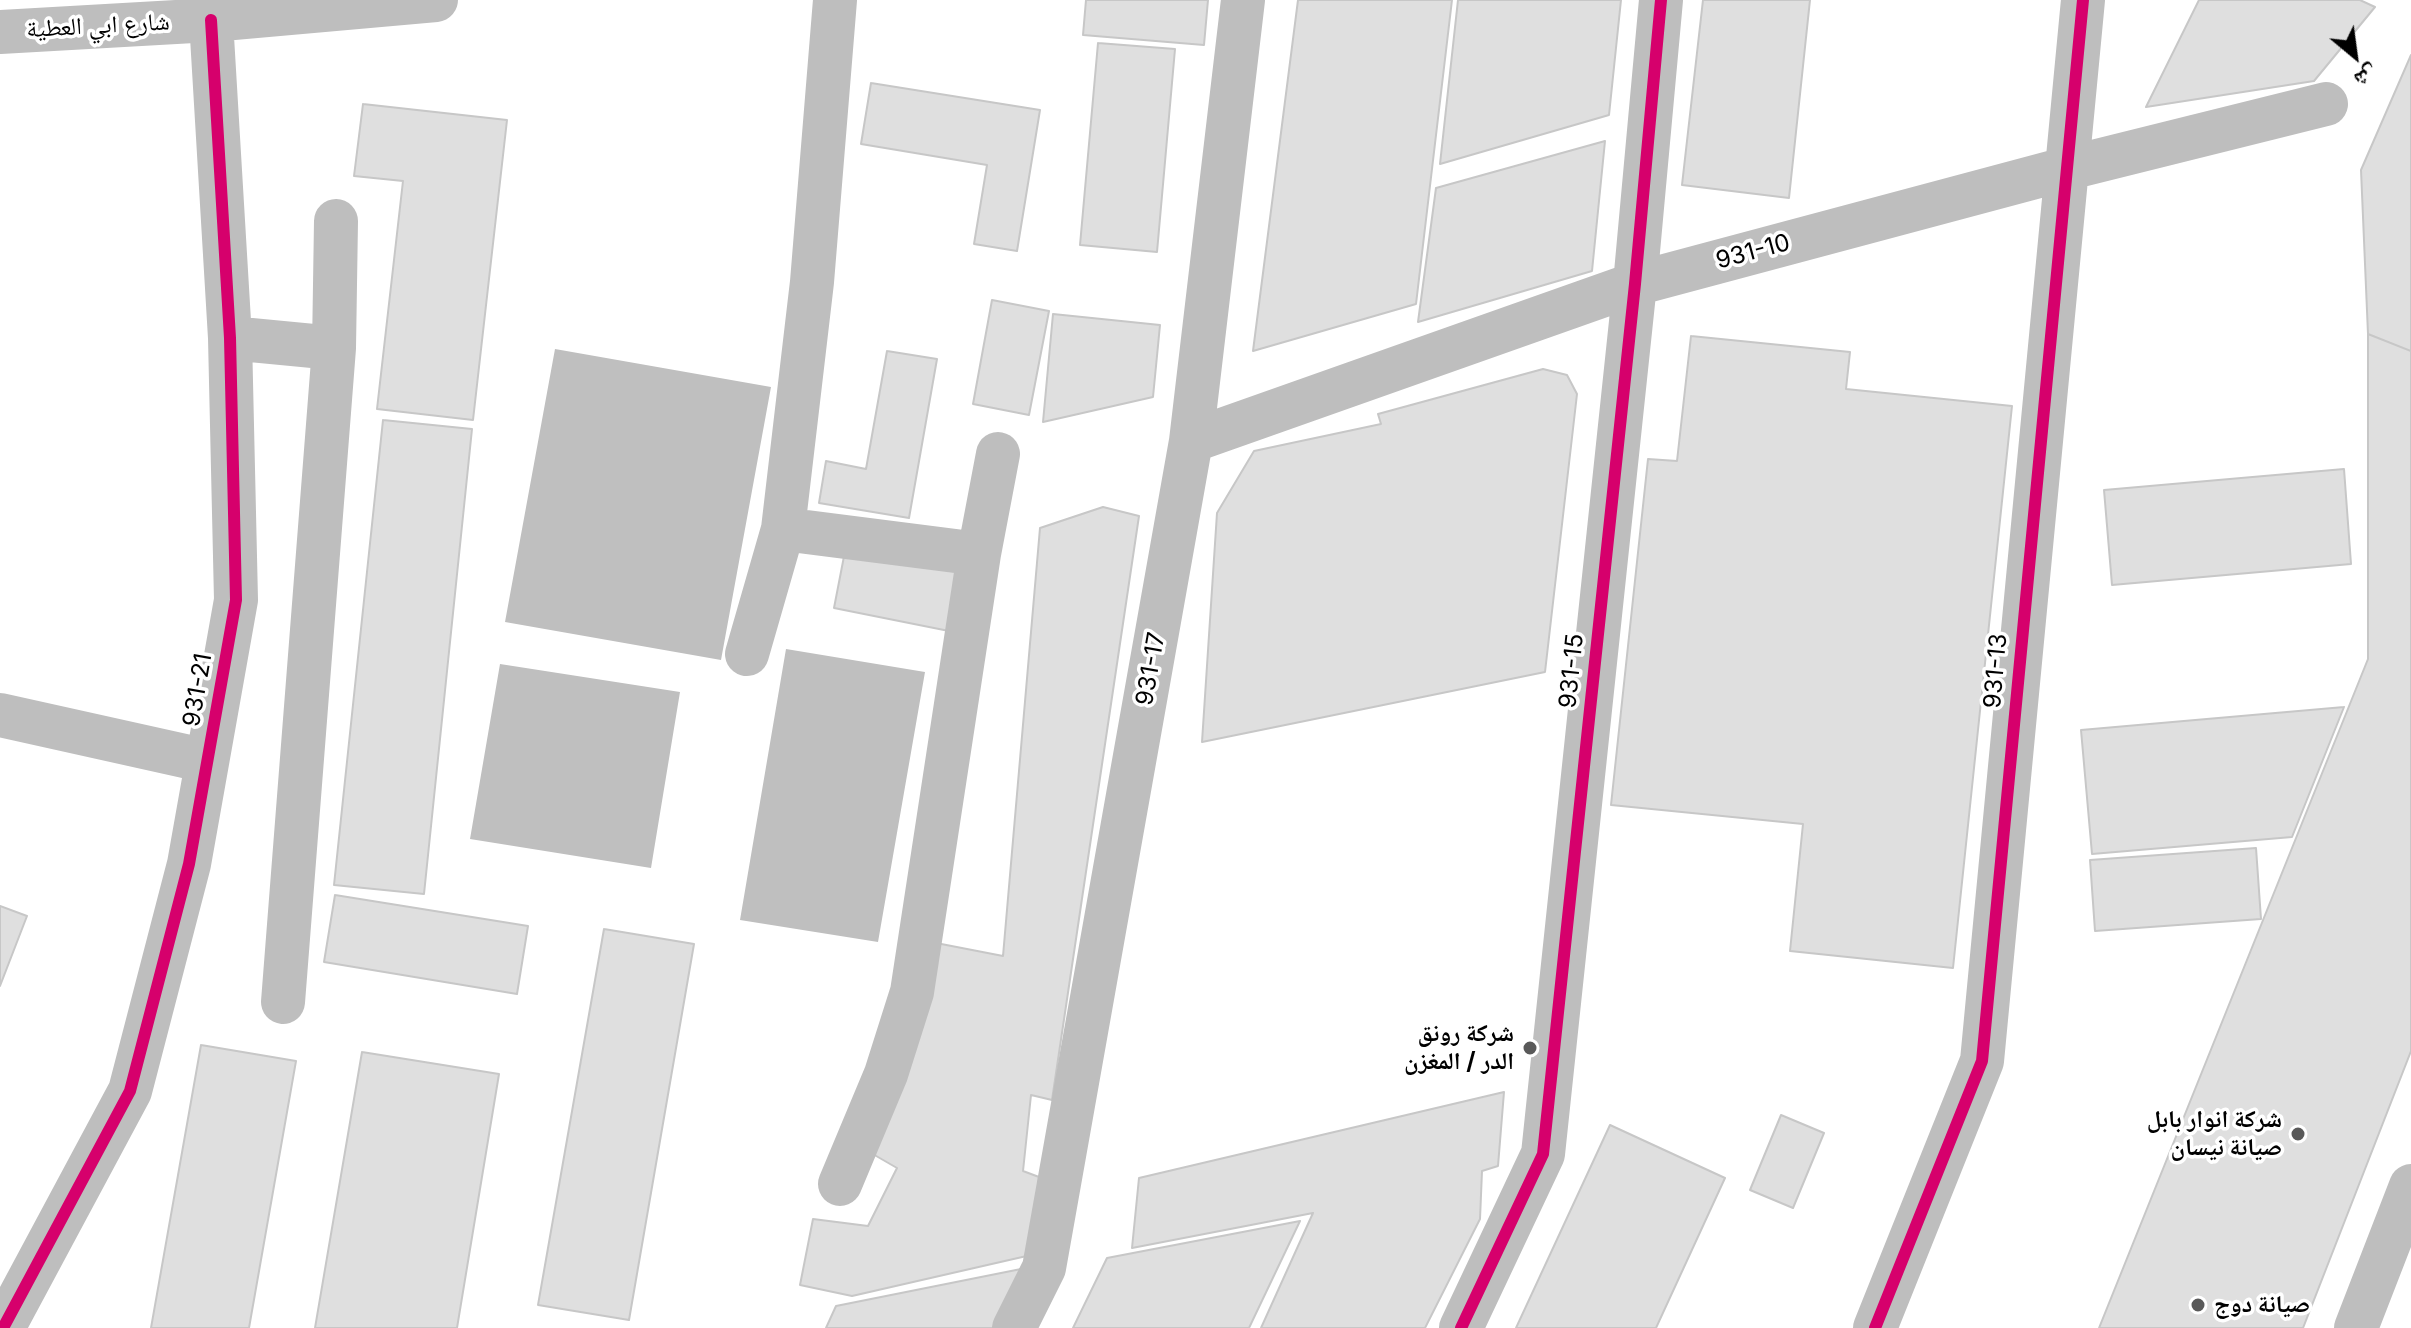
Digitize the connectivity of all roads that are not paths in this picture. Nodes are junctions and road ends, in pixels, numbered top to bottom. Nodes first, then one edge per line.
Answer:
1 (436, 0) edge
2 (835, 0) edge
3 (1243, 0) edge
4 (1661, 0) edge
5 (2083, 0) edge
6 (211, 20) junction
7 (0, 32) edge
8 (2326, 104) dead end
9 (2065, 169) junction
10 (336, 221) dead end
11 (1635, 284) junction
12 (230, 338) junction
13 (334, 348) junction
14 (1191, 441) junction
15 (998, 454) dead end
16 (783, 529) junction
17 (979, 554) junction
18 (747, 654) dead end
19 (0, 715) edge
20 (207, 761) junction
21 (283, 1002) dead end
22 (840, 1184) dead end
23 (2411, 1186) edge
24 (3, 1328) edge
25 (1014, 1328) edge
26 (1461, 1328) edge
27 (1875, 1328) edge
28 (2356, 1328) edge

1 - 6 street, شارع ابي العطية
2 - 16 street
3 - 14 street, 931-17
4 - 11 street, 931-15
5 - 9 street, 931-13
6 - 7 street, شارع ابي العطية
6 - 12 street, 931-21
8 - 9 street, 931-10
9 - 11 street, 931-10
9 - 27 street, 931-13
10 - 13 street
11 - 14 street, 931-10
11 - 26 street, 931-15
12 - 13 street
12 - 20 street, 931-21
13 - 21 street
14 - 25 street, 931-17
15 - 17 street
16 - 17 street
16 - 18 street
17 - 22 street
19 - 20 street
20 - 24 street, 931-21
23 - 28 street

